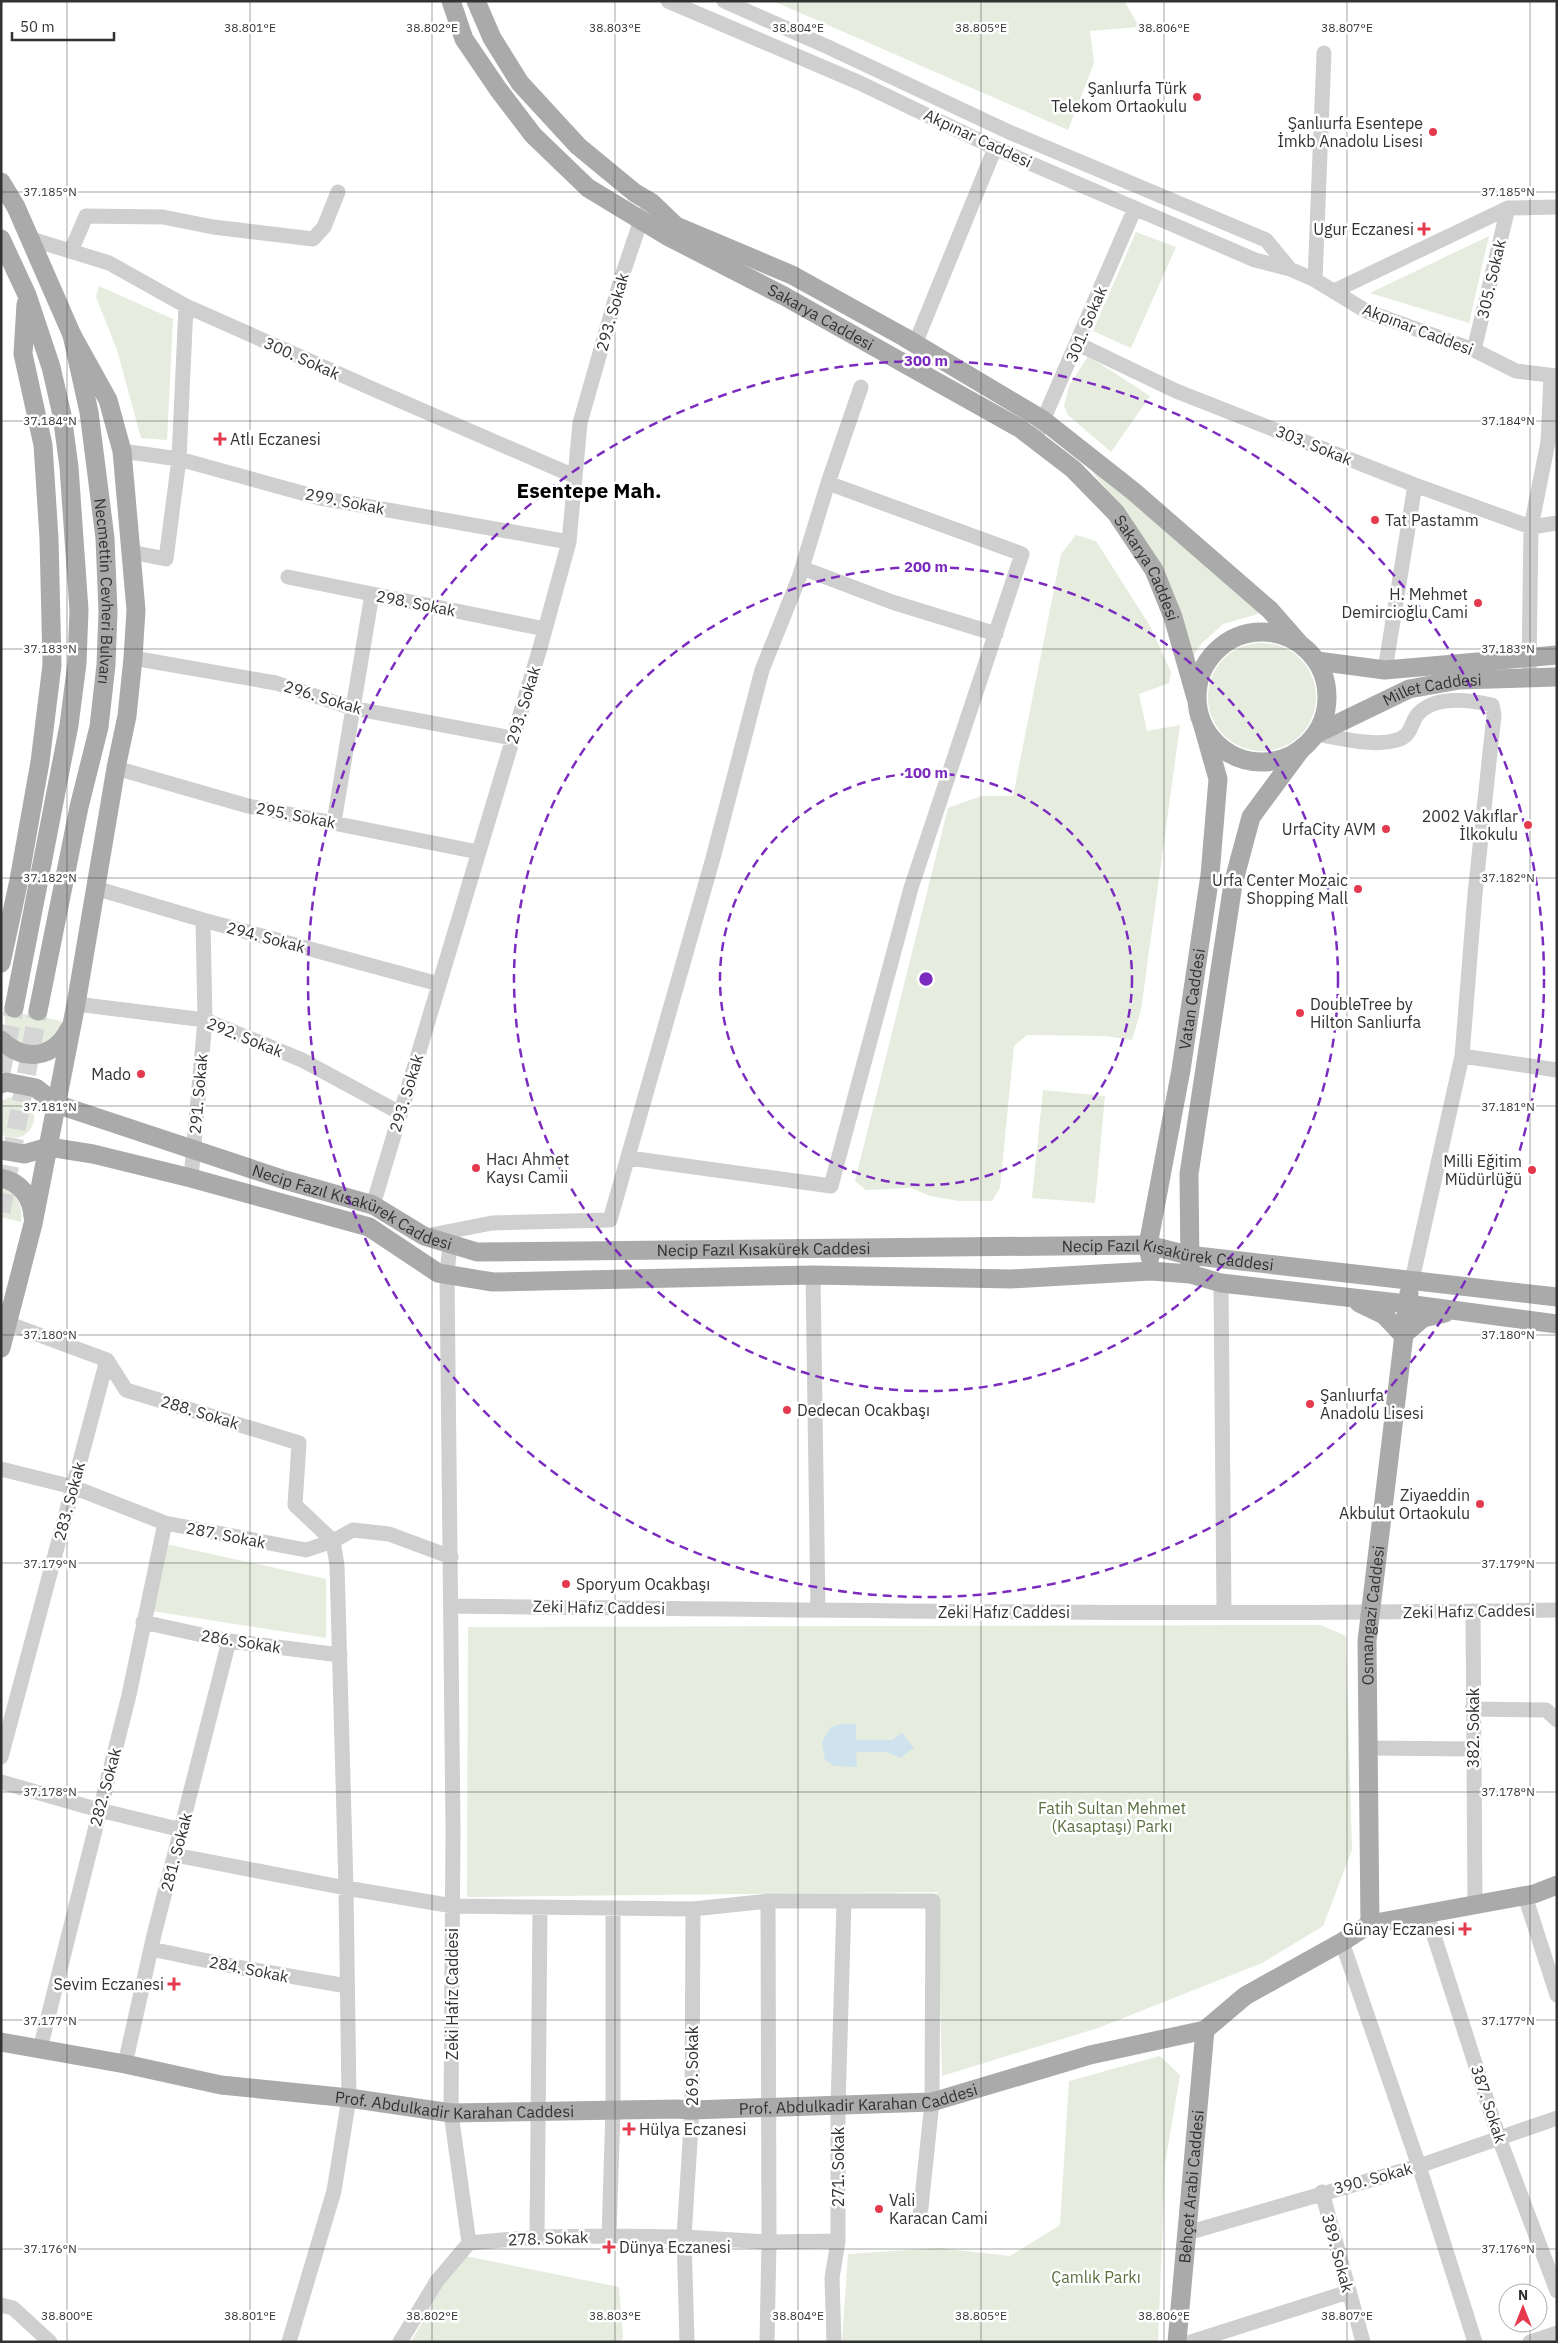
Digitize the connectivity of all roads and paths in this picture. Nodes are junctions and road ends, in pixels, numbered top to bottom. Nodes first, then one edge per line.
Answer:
1 (451, 1) edge
2 (476, 1) edge
3 (668, 1) edge
4 (724, 1) edge
5 (1324, 53) dead end
6 (995, 148) junction
7 (1, 182) edge
8 (338, 192) dead end
9 (652, 203) junction
10 (1557, 207) edge
11 (1136, 208) junction
12 (1508, 208) junction
13 (641, 220) junction
14 (1, 239) edge
15 (30, 239) junction
16 (72, 251) junction
17 (1290, 269) junction
18 (1315, 280) junction
19 (1334, 291) junction
20 (27, 295) junction
21 (186, 306) junction
22 (72, 335) junction
23 (915, 344) junction
24 (1078, 344) junction
25 (1474, 350) junction
26 (1554, 376) edge
27 (861, 387) dead end
28 (1044, 420) junction
29 (1035, 439) junction
30 (122, 451) junction
31 (179, 459) junction
32 (574, 476) junction
33 (828, 483) junction
34 (1415, 485) junction
35 (1557, 523) edge
36 (1531, 528) junction
37 (569, 542) junction
38 (131, 552) junction
39 (802, 568) junction
40 (288, 577) dead end
41 (372, 594) junction
42 (545, 628) junction
43 (996, 634) junction
44 (1298, 642) junction
45 (1557, 655) edge
46 (1529, 656) junction
47 (133, 658) junction
48 (1317, 660) junction
49 (1385, 670) junction
50 (1557, 677) edge
51 (1529, 678) junction
52 (1196, 698) junction
53 (352, 708) junction
54 (1203, 726) junction
55 (1316, 734) junction
56 (512, 738) junction
57 (1302, 748) junction
58 (116, 768) junction
59 (334, 822) junction
60 (478, 852) junction
61 (95, 888) junction
62 (203, 920) junction
63 (1, 964) edge
64 (439, 984) junction
65 (76, 1004) junction
66 (14, 1008) tunnel mouth
67 (38, 1011) tunnel mouth
68 (205, 1020) junction
69 (72, 1022) junction
70 (1, 1040) edge
71 (1462, 1056) junction
72 (1557, 1070) edge
73 (1, 1084) edge
74 (56, 1104) junction
75 (400, 1113) junction
76 (49, 1147) junction
77 (1, 1150) edge
78 (193, 1150) junction
79 (629, 1158) junction
80 (1, 1178) edge
81 (191, 1178) junction
82 (373, 1205) junction
83 (33, 1224) junction
84 (424, 1236) junction
85 (450, 1244) junction
86 (1148, 1245) junction
87 (1188, 1255) junction
88 (1151, 1270) junction
89 (447, 1274) junction
90 (1190, 1274) junction
91 (813, 1275) junction
92 (1412, 1280) junction
93 (1221, 1283) junction
94 (1326, 1294) junction
95 (1557, 1297) edge
96 (1407, 1304) junction
97 (1455, 1311) junction
98 (7, 1323) junction
99 (1557, 1324) edge
100 (1403, 1335) junction
101 (1, 1348) edge
102 (107, 1360) junction
103 (1, 1469) edge
104 (73, 1487) junction
105 (165, 1523) junction
106 (333, 1541) junction
107 (451, 1557) junction
108 (451, 1606) junction
109 (818, 1610) junction
110 (1557, 1610) edge
111 (1473, 1611) junction
112 (1224, 1612) junction
113 (1371, 1613) junction
114 (143, 1622) junction
115 (229, 1642) junction
116 (340, 1655) junction
117 (1472, 1709) junction
118 (1557, 1720) edge
119 (1369, 1748) junction
120 (1473, 1749) junction
121 (1, 1757) edge
122 (1, 1782) edge
123 (99, 1810) junction
124 (182, 1830) junction
125 (175, 1855) junction
126 (1557, 1885) edge
127 (346, 1888) junction
128 (1525, 1896) junction
129 (768, 1901) junction
130 (844, 1902) junction
131 (1474, 1905) junction
132 (453, 1906) junction
133 (540, 1908) junction
134 (613, 1908) junction
135 (693, 1909) junction
136 (1427, 1914) junction
137 (1370, 1924) junction
138 (1342, 1942) junction
139 (151, 1949) junction
140 (347, 1986) junction
141 (1557, 1994) edge
142 (1205, 2030) junction
143 (1, 2042) edge
144 (40, 2049) junction
145 (126, 2064) junction
146 (348, 2098) junction
147 (932, 2102) junction
148 (768, 2106) junction
149 (838, 2106) junction
150 (613, 2110) junction
151 (692, 2110) junction
152 (539, 2111) junction
153 (451, 2113) junction
154 (1557, 2118) edge
155 (1499, 2138) junction
156 (1419, 2166) junction
157 (1322, 2192) junction
158 (920, 2217) dead end
159 (1187, 2233) junction
160 (609, 2236) junction
161 (537, 2237) junction
162 (684, 2237) junction
163 (838, 2241) junction
164 (769, 2242) junction
165 (469, 2243) junction
166 (1557, 2291) edge
167 (1348, 2292) junction
168 (1, 2305) edge
169 (1557, 2333) edge
170 (50, 2342) edge
171 (289, 2342) edge
172 (400, 2342) edge
173 (687, 2342) edge
174 (767, 2342) edge
175 (834, 2342) edge
176 (1177, 2342) edge
177 (1191, 2342) edge
178 (1363, 2342) edge
179 (1475, 2342) edge
180 (1530, 2342) edge

1 - 13 main road, Sakarya Caddesi
2 - 9 main road, Sakarya Caddesi
3 - 6 street, Akpınar Caddesi
4 - 17 street, Akpınar Caddesi
5 - 18 street
6 - 11 street, Akpınar Caddesi
6 - 23 street
7 - 15 main road, Necmettin Cevheri Bulvarı
8 - 16 street
9 - 13 street, 293. Sokak
9 - 23 main road, Sakarya Caddesi
10 - 12 street
11 - 17 street, Akpınar Caddesi
11 - 24 street, 301. Sokak
12 - 19 street
12 - 25 street, 305. Sokak
13 - 29 main road, Sakarya Caddesi
13 - 32 street, 293. Sokak
14 - 20 main road, Necmettin Cevheri Bulvarı
15 - 16 street, 300. Sokak
15 - 22 main road, Necmettin Cevheri Bulvarı
16 - 21 street, 300. Sokak
17 - 18 street, Akpınar Caddesi
18 - 19 street, Akpınar Caddesi
19 - 25 street, Akpınar Caddesi
20 - 63 main road
20 - 66 main road, Necmettin Cevheri Bulvarı
21 - 31 street
21 - 32 street, 300. Sokak
22 - 30 main road
22 - 67 main road, Necmettin Cevheri Bulvarı
23 - 28 main road, Sakarya Caddesi
24 - 28 street, 301. Sokak
24 - 34 street, 303. Sokak
25 - 26 street, Akpınar Caddesi
26 - 36 street
27 - 33 street
28 - 29 street, 301. Sokak
28 - 44 main road, Sakarya Caddesi
29 - 52 main road, Sakarya Caddesi
30 - 31 street, 299. Sokak
30 - 38 main road
31 - 37 street, 299. Sokak
31 - 38 street
32 - 37 street, 293. Sokak
33 - 39 street
33 - 43 street
34 - 36 street, 303. Sokak
34 - 49 street
35 - 36 street
36 - 46 street
37 - 42 street, 293. Sokak
38 - 47 main road
39 - 43 street
39 - 79 street
40 - 41 street, 298. Sokak
41 - 42 street, 298. Sokak
41 - 53 street
42 - 56 street, 293. Sokak
43 - 79 street
44 - 48 main road
44 - 52 main road
45 - 46 main road, Millet Caddesi
46 - 49 main road, Millet Caddesi
46 - 51 street
47 - 53 street, 296. Sokak
47 - 58 main road
48 - 49 main road, Millet Caddesi
48 - 55 main road
50 - 51 main road, Millet Caddesi
51 - 55 main road, Millet Caddesi
52 - 54 main road
53 - 56 street, 296. Sokak
53 - 59 street
54 - 57 main road
54 - 86 main road, Vatan Caddesi
55 - 57 main road
55 - 71 street
56 - 60 street, 293. Sokak
57 - 87 main road, Vatan Caddesi
58 - 59 street, 295. Sokak
58 - 61 main road
59 - 60 street, 295. Sokak
60 - 64 street, 293. Sokak
61 - 62 street, 294. Sokak
61 - 65 main road
62 - 64 street, 294. Sokak
62 - 68 street, 291. Sokak
64 - 75 street, 293. Sokak
65 - 68 street, 292. Sokak
65 - 69 main road
68 - 75 street, 292. Sokak
68 - 78 street, 291. Sokak
69 - 70 main road
69 - 74 main road
71 - 72 street
71 - 92 street
73 - 74 main road, Necip Fazıl Kısakürek Caddesi
74 - 76 main road
74 - 78 main road, Necip Fazıl Kısakürek Caddesi
75 - 82 street, 293. Sokak
76 - 77 main road, Necip Fazıl Kısakürek Caddesi
76 - 81 main road, Necip Fazıl Kısakürek Caddesi
76 - 83 main road
78 - 81 street, 291. Sokak
78 - 82 main road, Necip Fazıl Kısakürek Caddesi
79 - 84 street
80 - 83 main road
81 - 89 main road, Necip Fazıl Kısakürek Caddesi
82 - 84 main road, Necip Fazıl Kısakürek Caddesi
83 - 98 main road
84 - 85 main road, Necip Fazıl Kısakürek Caddesi
85 - 86 main road, Necip Fazıl Kısakürek Caddesi
85 - 89 street, Zeki Hafız Caddesi
86 - 87 main road, Necip Fazıl Kısakürek Caddesi
86 - 88 main road, Vatan Caddesi
87 - 90 main road, Vatan Caddesi
87 - 92 main road, Necip Fazıl Kısakürek Caddesi
88 - 90 main road, Necip Fazıl Kısakürek Caddesi
88 - 91 main road, Necip Fazıl Kısakürek Caddesi
89 - 91 main road, Necip Fazıl Kısakürek Caddesi
89 - 107 street, Zeki Hafız Caddesi
90 - 93 main road, Necip Fazıl Kısakürek Caddesi
91 - 109 street
92 - 95 main road, Necip Fazıl Kısakürek Caddesi
92 - 96 main road, Osmangazi Caddesi
93 - 94 main road, Necip Fazıl Kısakürek Caddesi
93 - 112 street
94 - 96 main road, Necip Fazıl Kısakürek Caddesi
94 - 100 main road
96 - 97 main road, Necip Fazıl Kısakürek Caddesi
96 - 100 main road, Osmangazi Caddesi
97 - 99 main road, Necip Fazıl Kısakürek Caddesi
97 - 100 main road
98 - 101 main road
98 - 102 street
100 - 113 main road, Osmangazi Caddesi
102 - 104 street, 283. Sokak
102 - 106 street, 288. Sokak
103 - 104 street, 287. Sokak
104 - 105 street, 287. Sokak
104 - 121 street, 283. Sokak
105 - 106 street, 287. Sokak
105 - 114 street, 282. Sokak
106 - 107 street, 287. Sokak
106 - 116 street
107 - 108 street, Zeki Hafız Caddesi
108 - 109 street, Zeki Hafız Caddesi
108 - 132 street, Zeki Hafız Caddesi
109 - 112 street, Zeki Hafız Caddesi
110 - 111 street, Zeki Hafız Caddesi
111 - 113 street, Zeki Hafız Caddesi
111 - 117 street, 382. Sokak
112 - 113 street, Zeki Hafız Caddesi
113 - 119 main road, Osmangazi Caddesi
114 - 115 street, 286. Sokak
114 - 123 street, 282. Sokak
115 - 116 street, 286. Sokak
115 - 124 street, 281. Sokak
116 - 127 street
117 - 118 street
117 - 120 street, 382. Sokak
119 - 120 street
119 - 137 main road, Osmangazi Caddesi
120 - 131 street, 382. Sokak
122 - 123 street
123 - 124 street
123 - 144 street, 282. Sokak
124 - 125 street, 281. Sokak
125 - 127 street
125 - 139 street, 281. Sokak
126 - 128 main road, Prof. Abdulkadir Karahan Caddesi
127 - 132 street
127 - 140 street
128 - 131 main road, Prof. Abdulkadir Karahan Caddesi
128 - 141 street
129 - 130 street
129 - 135 street
129 - 148 street
130 - 147 street
130 - 149 street, 271. Sokak
131 - 136 main road, Prof. Abdulkadir Karahan Caddesi
132 - 133 street
132 - 153 street, Zeki Hafız Caddesi
133 - 134 street
133 - 152 street
134 - 135 street
134 - 150 street
135 - 151 street, 269. Sokak
136 - 137 main road, Prof. Abdulkadir Karahan Caddesi
136 - 155 street, 387. Sokak
137 - 138 main road, Prof. Abdulkadir Karahan Caddesi
138 - 142 main road, Prof. Abdulkadir Karahan Caddesi
138 - 156 street
139 - 140 street, 284. Sokak
139 - 145 street, 281. Sokak
140 - 146 street
142 - 147 main road, Prof. Abdulkadir Karahan Caddesi
142 - 159 main road, Behçet Arabi Caddesi
143 - 144 main road, Prof. Abdulkadir Karahan Caddesi
144 - 145 main road, Prof. Abdulkadir Karahan Caddesi
145 - 146 main road, Prof. Abdulkadir Karahan Caddesi
146 - 153 main road, Prof. Abdulkadir Karahan Caddesi
146 - 171 street
147 - 149 main road, Prof. Abdulkadir Karahan Caddesi
147 - 158 street
148 - 149 main road, Prof. Abdulkadir Karahan Caddesi
148 - 151 main road, Prof. Abdulkadir Karahan Caddesi
148 - 164 street
149 - 163 street, 271. Sokak
150 - 151 main road, Prof. Abdulkadir Karahan Caddesi
150 - 152 main road, Prof. Abdulkadir Karahan Caddesi
150 - 160 street
151 - 162 street, 269. Sokak
152 - 153 main road, Prof. Abdulkadir Karahan Caddesi
152 - 161 street
153 - 165 street, Zeki Hafız Caddesi
154 - 155 street, 390. Sokak
155 - 156 street, 390. Sokak
155 - 166 street, 387. Sokak
156 - 157 street, 390. Sokak
156 - 179 street
157 - 159 street, 390. Sokak
157 - 167 street, 389. Sokak
159 - 176 main road, Behçet Arabi Caddesi
160 - 161 street, 278. Sokak
160 - 162 street, 278. Sokak
161 - 165 street, 278. Sokak
162 - 164 street, 278. Sokak
162 - 173 street, 269. Sokak
163 - 164 street, 278. Sokak
163 - 175 street, 271. Sokak
164 - 174 street
165 - 172 street
167 - 177 street
167 - 178 street, 389. Sokak
168 - 170 street
169 - 180 street

